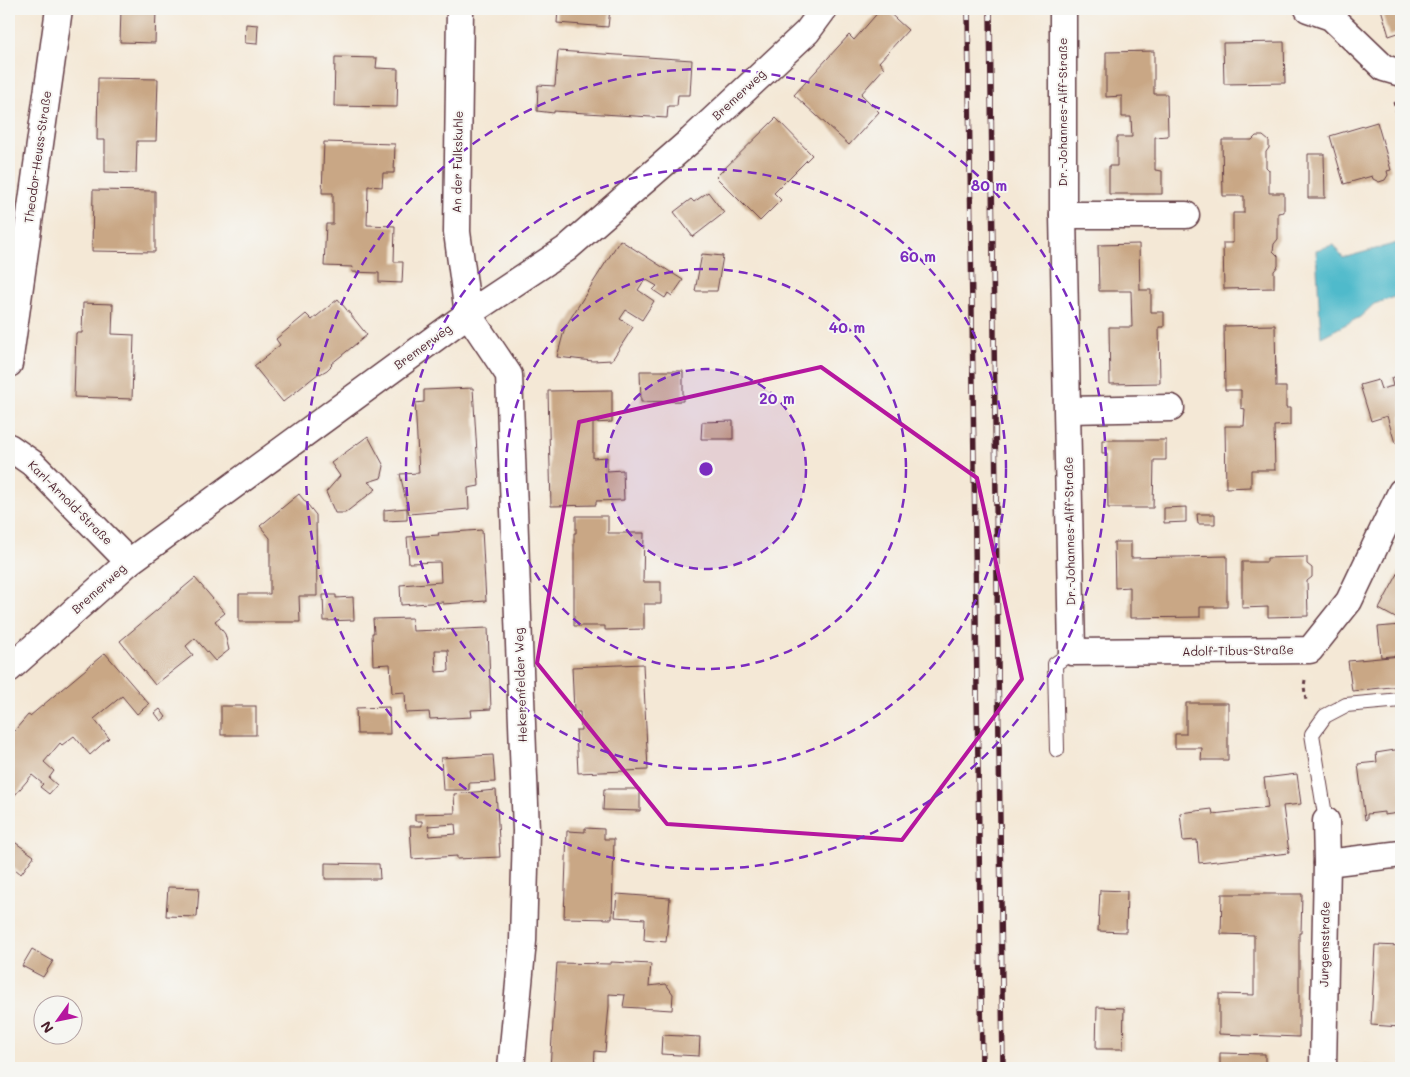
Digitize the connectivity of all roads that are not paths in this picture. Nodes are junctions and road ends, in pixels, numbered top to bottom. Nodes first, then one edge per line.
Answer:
1 (59, 9) edge
2 (460, 9) edge
3 (824, 9) edge
4 (1063, 9) edge
5 (1075, 9) edge
6 (1308, 9) edge
7 (1401, 73) edge
8 (1186, 215) dead end
9 (1063, 216) junction
10 (468, 314) junction
11 (9, 364) edge
12 (1171, 408) dead end
13 (1068, 410) junction
14 (9, 447) edge
15 (1401, 492) edge
16 (128, 562) junction
17 (1072, 652) junction
18 (9, 669) edge
19 (1401, 700) edge
20 (1057, 750) dead end
21 (1326, 820) joint
22 (1401, 854) edge
23 (1327, 863) junction
24 (512, 1068) edge
25 (1323, 1068) edge

1 - 11 street, Theodor-Heuss-Straße
2 - 10 street, An der Fulkskuhle
3 - 10 street, Bremerweg
4 - 5 street
4 - 9 street, Dr.-Johannes-Alff-Straße
6 - 7 street
8 - 9 street
9 - 13 street, Dr.-Johannes-Alff-Straße
10 - 16 street, Bremerweg
10 - 24 street, Hekerenfelder Weg
12 - 13 street
13 - 17 street, Dr.-Johannes-Alff-Straße
14 - 16 street, Karl-Arnold-Straße
15 - 17 street, Adolf-Tibus-Straße
16 - 18 street, Bremerweg
17 - 20 lane
19 - 21 lane
21 - 23 street, Jurgensstraße
22 - 23 street
23 - 25 street, Jurgensstraße

